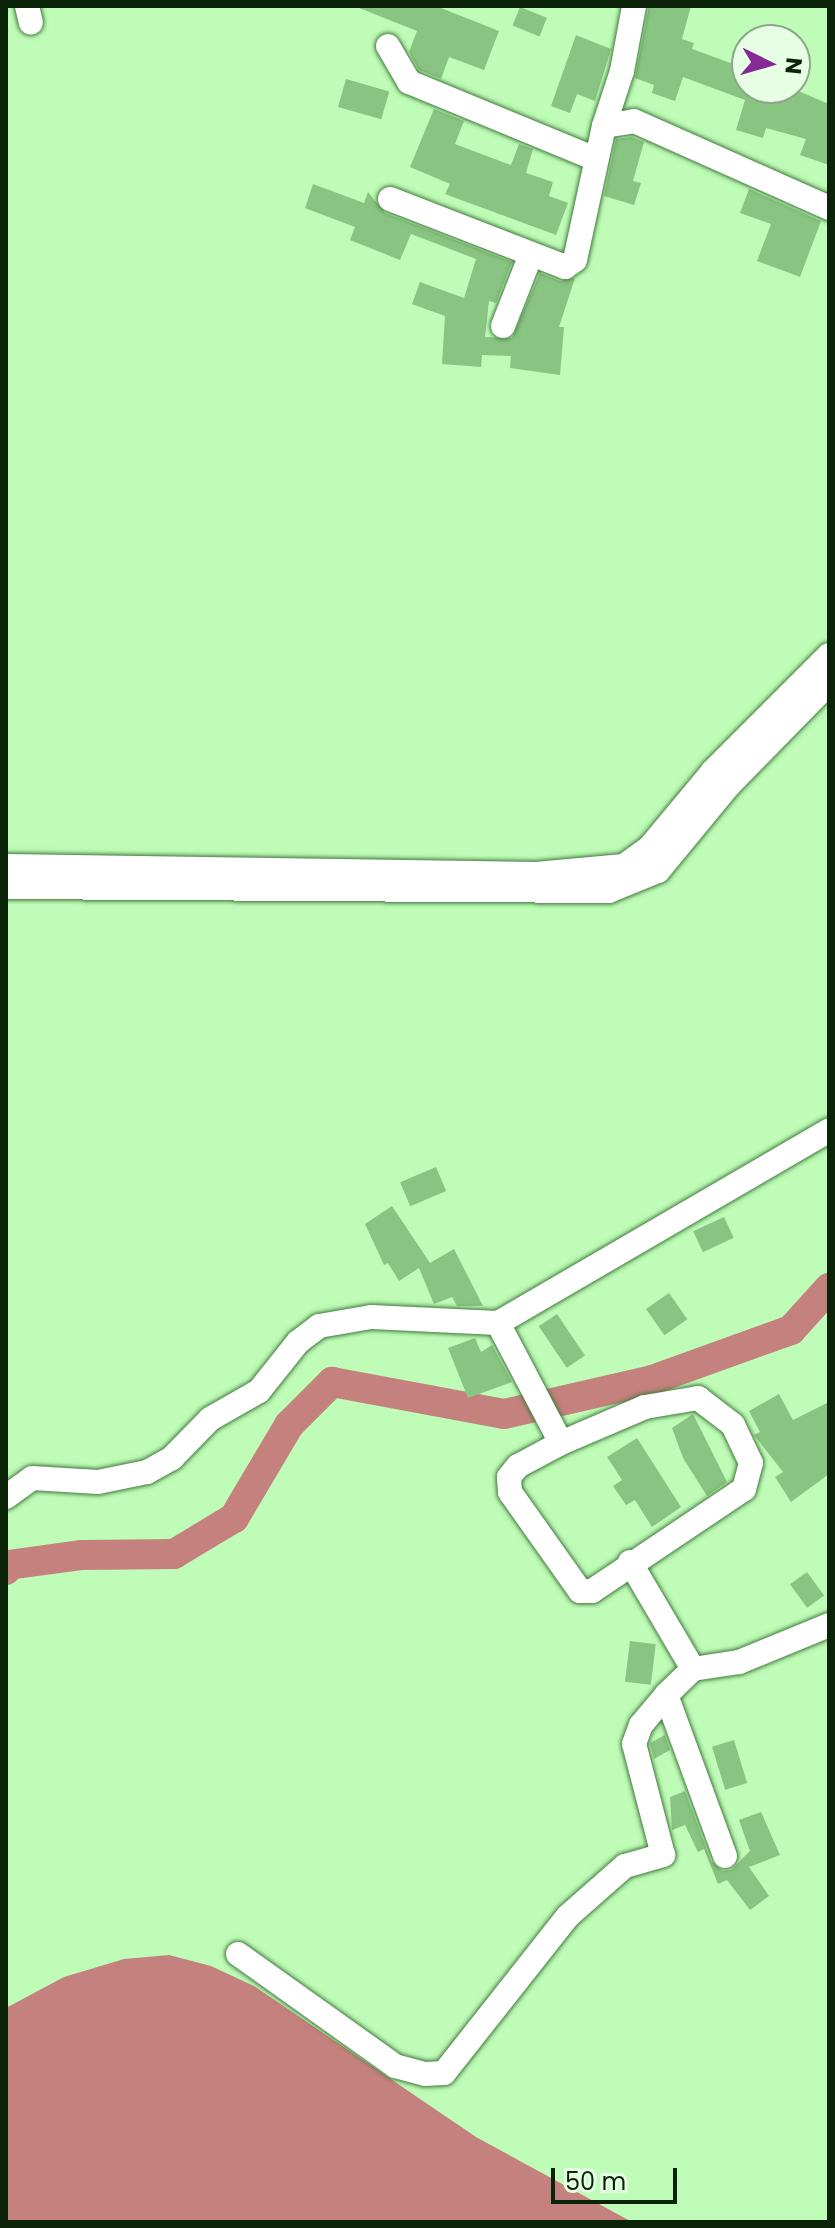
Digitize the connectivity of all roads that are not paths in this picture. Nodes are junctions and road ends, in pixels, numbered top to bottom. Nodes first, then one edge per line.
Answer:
1 (634, 6) edge
2 (388, 46) dead end
3 (604, 126) junction
4 (596, 159) junction
5 (390, 199) dead end
6 (829, 208) edge
7 (530, 257) junction
8 (503, 326) dead end
9 (829, 655) edge
10 (829, 683) edge
11 (721, 778) junction
12 (6, 866) edge
13 (341, 881) junction
14 (6, 887) edge
15 (829, 1130) edge
16 (498, 1323) junction
17 (561, 1443) junction
18 (11, 1493) edge
19 (630, 1562) junction
20 (829, 1625) edge
21 (693, 1669) junction
22 (666, 1695) junction
23 (725, 1856) dead end
24 (238, 1954) dead end

1 - 3 street
2 - 4 street
3 - 4 street
3 - 6 street
4 - 7 street
5 - 7 street
7 - 8 street
9 - 11 street
10 - 11 street
11 - 13 street
12 - 13 street
13 - 14 street
15 - 16 street
16 - 17 street
16 - 18 street
17 - 19 street
17 - 19 street
19 - 21 street
20 - 21 street
21 - 22 street
22 - 23 street
22 - 24 street

